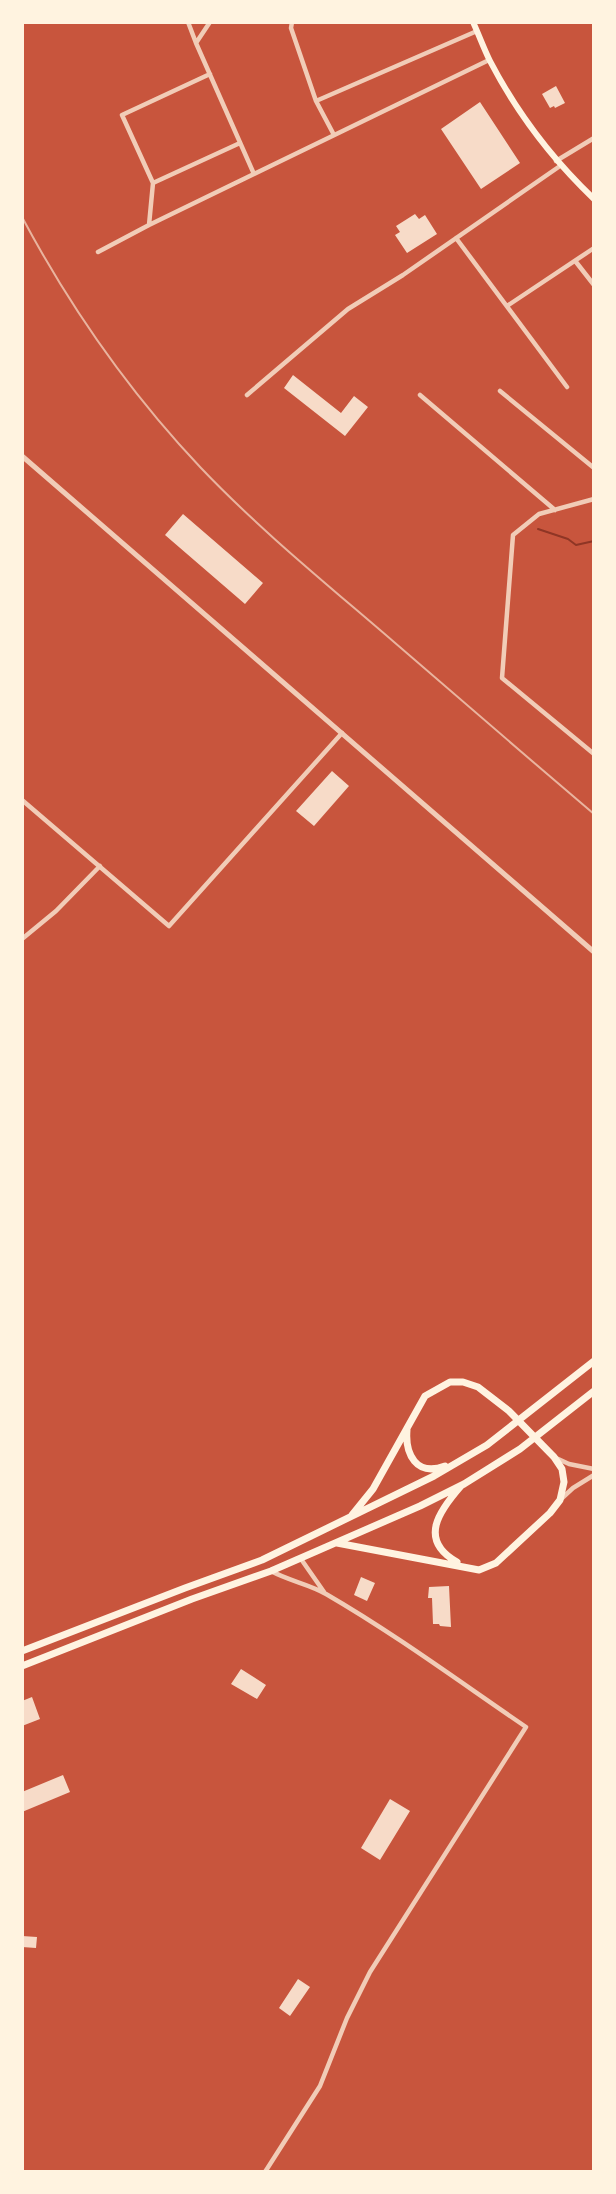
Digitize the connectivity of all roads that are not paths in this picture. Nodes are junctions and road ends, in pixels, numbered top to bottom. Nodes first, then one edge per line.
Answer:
1 (188, 22) edge
2 (210, 22) edge
3 (292, 22) edge
4 (473, 22) edge
5 (477, 31) junction
6 (196, 43) junction
7 (489, 60) junction
8 (210, 74) junction
9 (316, 101) junction
10 (333, 135) junction
11 (594, 138) edge
12 (240, 143) junction
13 (558, 164) junction
14 (254, 174) junction
15 (153, 183) junction
16 (594, 199) edge
17 (149, 225) junction
18 (456, 238) junction
19 (594, 248) edge
20 (98, 252) dead end
21 (576, 261) junction
22 (594, 285) edge
23 (507, 306) junction
24 (567, 387) dead end
25 (500, 391) dead end
26 (247, 395) dead end
27 (420, 395) dead end
28 (22, 456) edge
29 (594, 468) edge
30 (594, 499) edge
31 (555, 510) junction
32 (342, 733) junction
33 (594, 754) edge
34 (22, 800) edge
35 (99, 866) junction
36 (22, 939) edge
37 (594, 952) edge
38 (594, 1362) edge
39 (594, 1391) edge
40 (408, 1425) junction
41 (554, 1457) junction
42 (464, 1460) junction
43 (594, 1469) edge
44 (594, 1475) edge
45 (464, 1484) junction
46 (560, 1500) junction
47 (347, 1520) junction
48 (337, 1544) junction
49 (301, 1558) junction
50 (464, 1567) junction
51 (271, 1571) junction
52 (324, 1592) junction
53 (22, 1651) edge
54 (22, 1666) edge
55 (265, 2172) edge

1 - 6 street
2 - 6 street
3 - 9 street
4 - 5 main road
5 - 7 main road
5 - 9 street
6 - 8 street
7 - 10 street
7 - 13 main road
8 - 12 street
8 - 15 street
9 - 10 street
10 - 14 street
11 - 13 street
12 - 14 street
12 - 15 street
13 - 16 main road
13 - 18 street
14 - 17 street
15 - 17 street
17 - 20 street
18 - 23 street
18 - 26 street
19 - 21 street
21 - 22 street
21 - 23 street
23 - 24 street
25 - 29 street
27 - 31 street
28 - 32 street
30 - 31 street
31 - 33 street
32 - 35 street
32 - 37 street
34 - 35 street
35 - 36 street
38 - 42 main road
39 - 45 main road
40 - 41 main road
40 - 42 main road
40 - 47 main road
41 - 43 street
41 - 46 main road
42 - 47 main road
44 - 46 street
45 - 48 main road
45 - 50 main road
46 - 50 main road
47 - 53 main road
48 - 49 main road
48 - 50 main road
49 - 51 main road
49 - 52 street
51 - 52 street
51 - 54 main road
52 - 55 street

